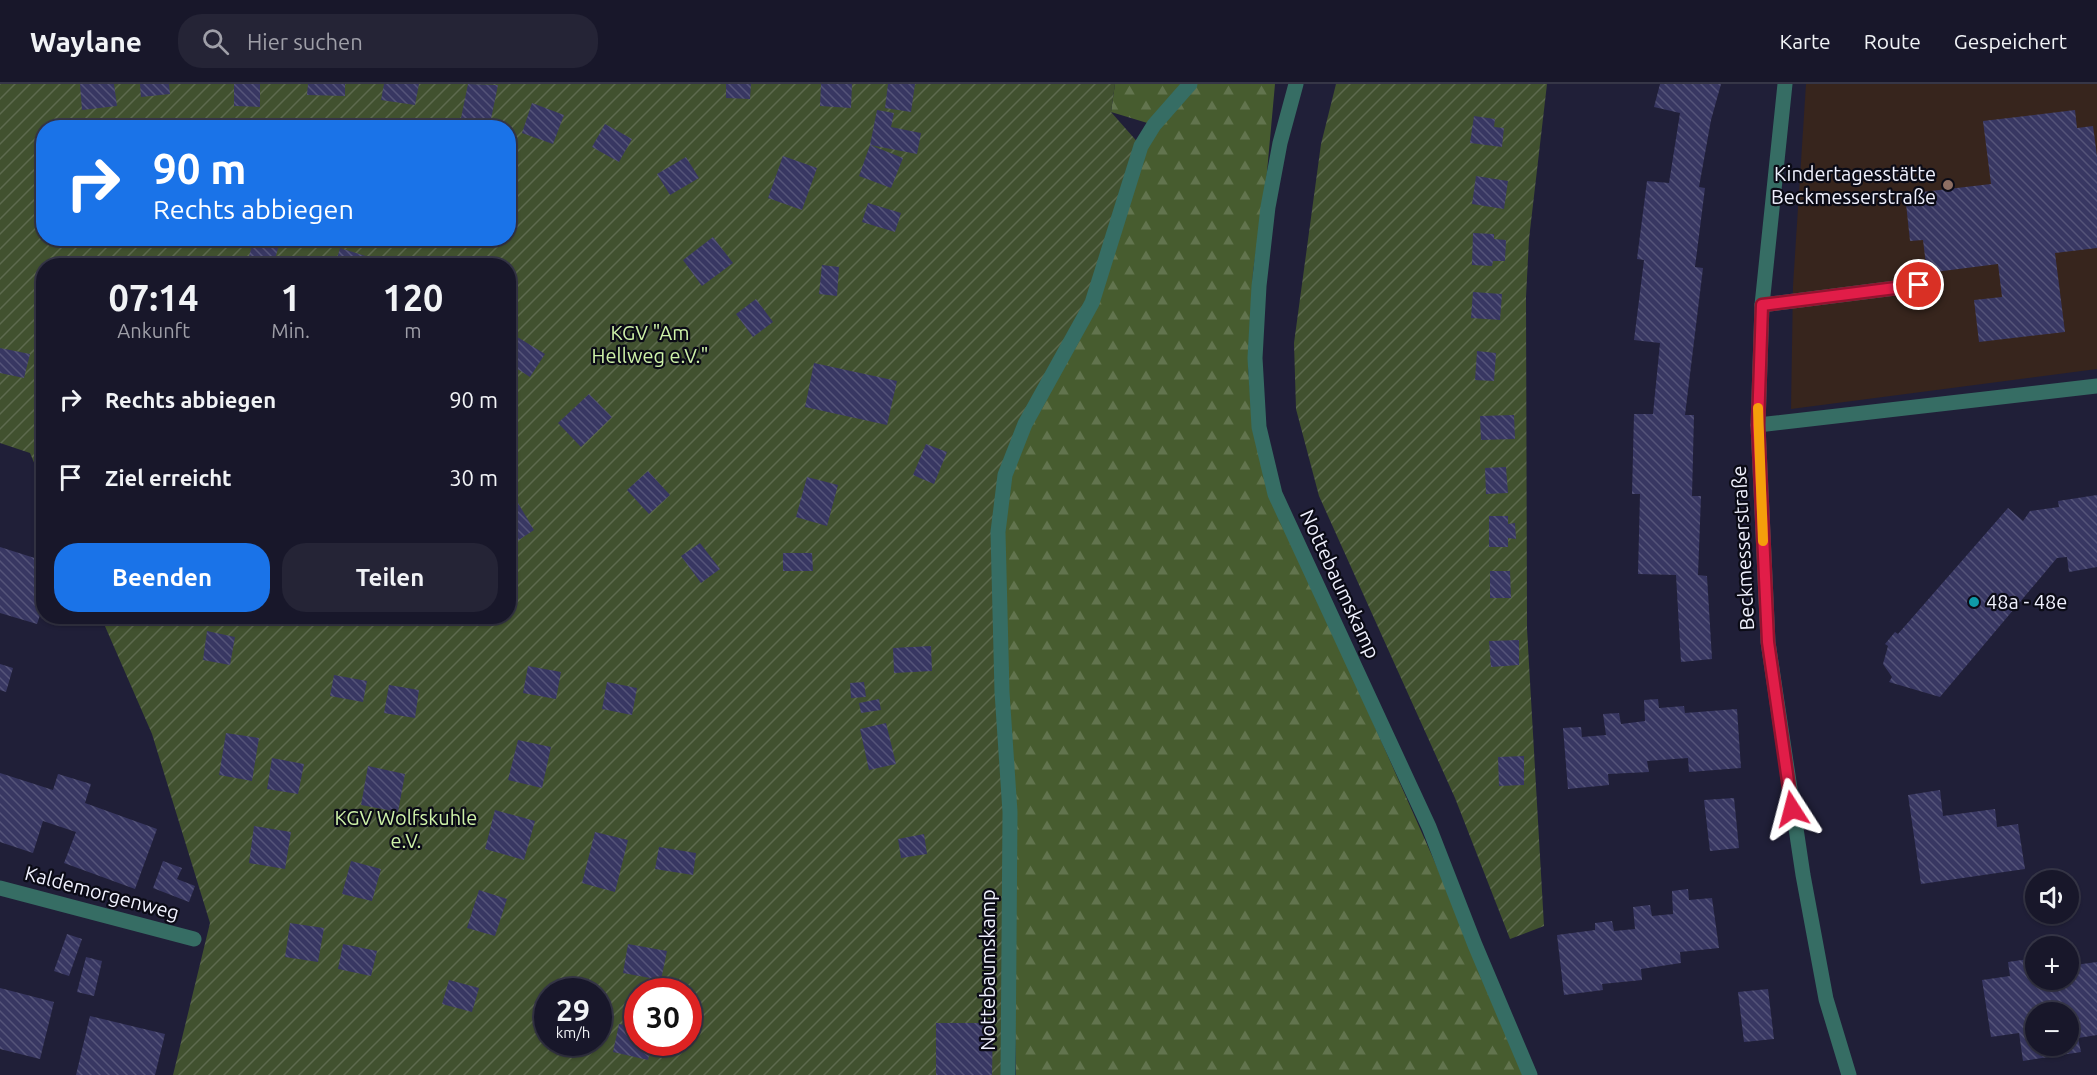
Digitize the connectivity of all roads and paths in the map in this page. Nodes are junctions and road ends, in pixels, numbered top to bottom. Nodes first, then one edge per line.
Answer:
1 (1190, 84) edge
2 (1296, 84) edge
3 (1785, 84) edge
4 (1919, 285) dead end
5 (1762, 305) junction
6 (2097, 386) edge
7 (1758, 425) junction
8 (0, 888) edge
9 (194, 939) dead end
10 (1008, 1075) edge
11 (1530, 1075) edge
12 (1849, 1075) edge

1 - 10 street, Nottebaumskamp
2 - 11 street, Nottebaumskamp
3 - 5 street, Beckmesserstraße
4 - 5 street
5 - 7 street, Beckmesserstraße
6 - 7 street
7 - 12 street, Beckmesserstraße
8 - 9 street, Kaldemorgenweg

